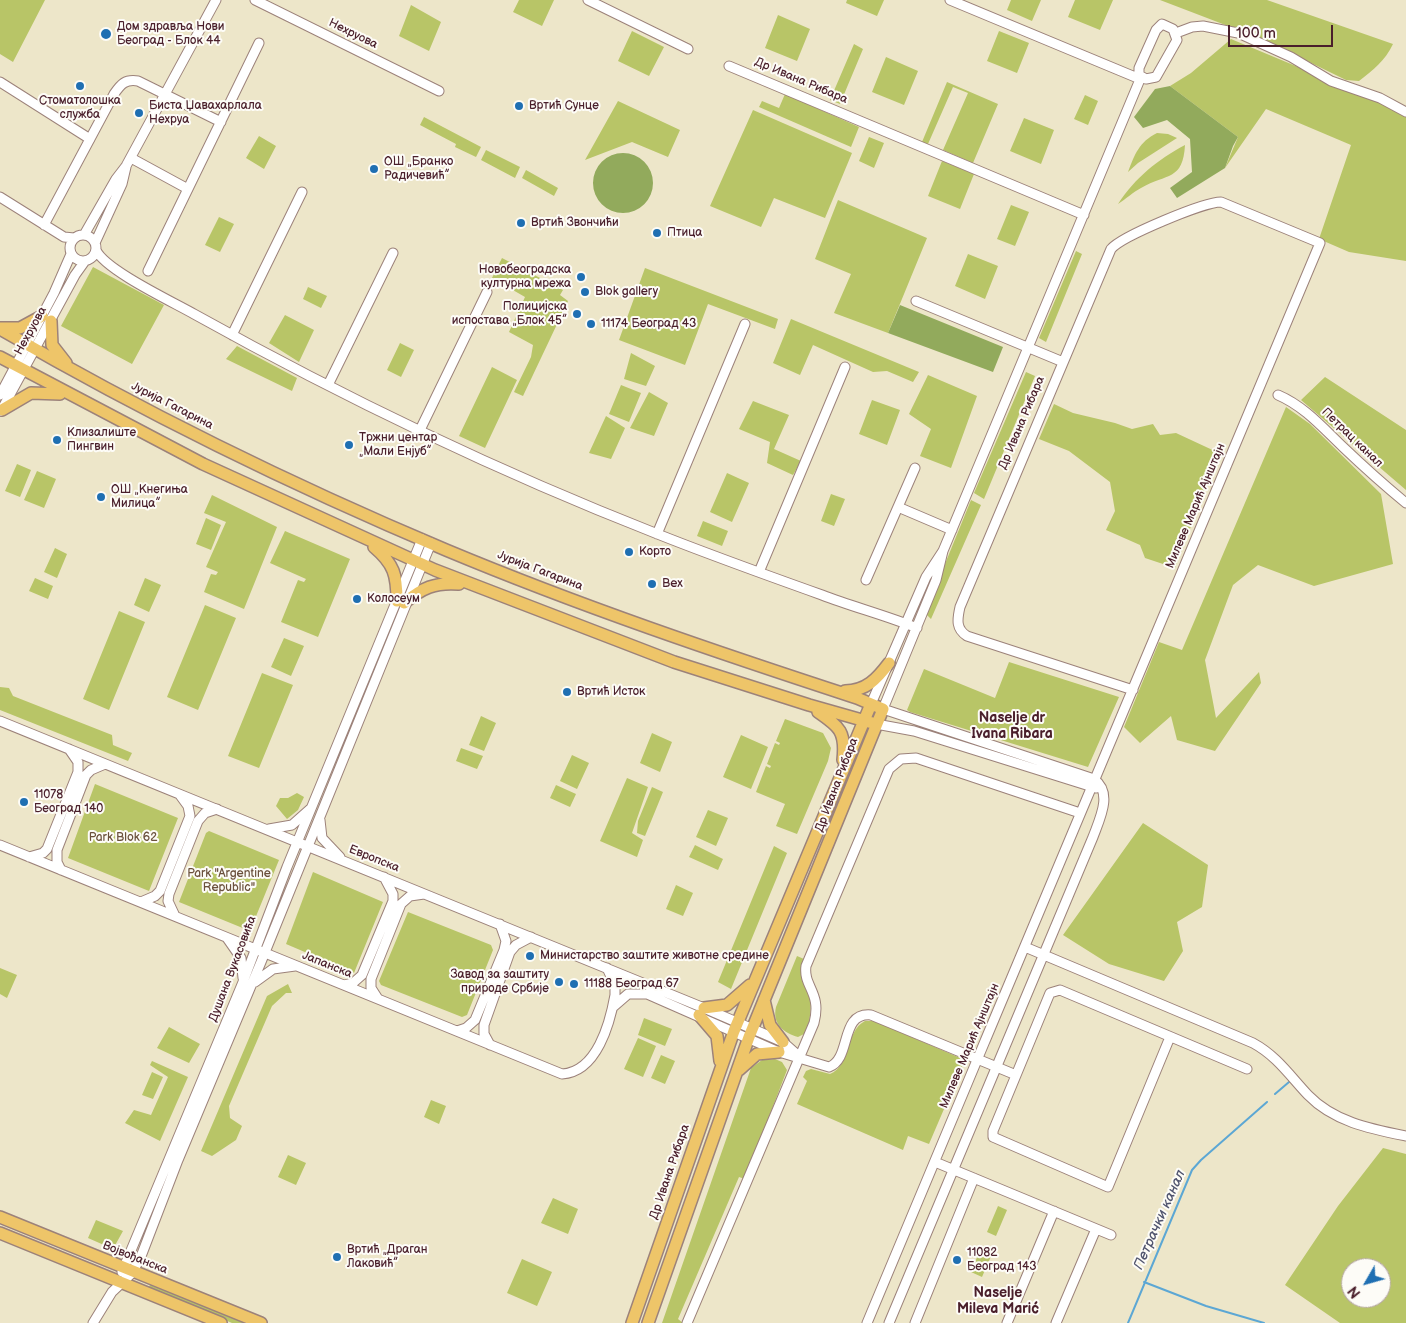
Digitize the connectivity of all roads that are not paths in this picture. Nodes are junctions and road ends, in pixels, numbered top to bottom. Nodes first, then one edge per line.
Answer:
1 (216, 0) edge
2 (255, 0) edge
3 (588, 0) edge
4 (950, 0) edge
5 (1176, 33) junction
6 (259, 43) dead end
7 (688, 49) dead end
8 (729, 66) dead end
9 (1141, 78) junction
10 (0, 82) edge
11 (439, 91) dead end
12 (166, 94) junction
13 (1406, 112) edge
14 (221, 122) junction
15 (90, 139) junction
16 (129, 162) junction
17 (188, 188) junction
18 (302, 192) dead end
19 (0, 197) edge
20 (1084, 215) junction
21 (44, 225) junction
22 (84, 235) junction
23 (1320, 243) joint
24 (71, 246) junction
25 (95, 246) junction
26 (392, 252) dead end
27 (88, 260) junction
28 (103, 261) junction
29 (148, 272) dead end
30 (487, 292) dead end
31 (916, 301) dead end
32 (46, 319) junction
33 (745, 324) dead end
34 (0, 329) edge
35 (232, 335) junction
36 (31, 347) junction
37 (1028, 347) junction
38 (0, 357) edge
39 (1063, 362) junction
40 (845, 367) dead end
41 (19, 368) junction
42 (79, 374) junction
43 (328, 385) junction
44 (0, 395) edge
45 (69, 395) junction
46 (1278, 395) dead end
47 (1, 412) edge
48 (420, 430) junction
49 (915, 468) dead end
50 (1406, 504) edge
51 (898, 507) junction
52 (952, 530) junction
53 (657, 534) junction
54 (363, 539) junction
55 (426, 541) junction
56 (943, 551) junction
57 (416, 562) junction
58 (759, 572) junction
59 (866, 580) dead end
60 (472, 586) junction
61 (401, 602) junction
62 (906, 624) junction
63 (917, 628) junction
64 (889, 663) junction
65 (1133, 690) junction
66 (835, 691) junction
67 (872, 704) junction
68 (809, 705) junction
69 (883, 709) junction
70 (0, 721) edge
71 (864, 721) junction
72 (876, 724) junction
73 (69, 749) junction
74 (104, 764) junction
75 (842, 770) junction
76 (1093, 783) junction
77 (179, 794) junction
78 (314, 805) junction
79 (217, 809) junction
80 (1080, 813) junction
81 (320, 814) junction
82 (266, 829) junction
83 (302, 844) junction
84 (0, 845) edge
85 (29, 857) junction
86 (344, 861) junction
87 (61, 870) junction
88 (384, 877) junction
89 (424, 894) junction
90 (141, 902) junction
91 (175, 916) junction
92 (500, 924) junction
93 (225, 936) junction
94 (532, 937) junction
95 (1025, 947) junction
96 (255, 949) junction
97 (265, 953) junction
98 (1043, 954) junction
99 (299, 967) junction
100 (607, 968) junction
101 (756, 978) junction
102 (247, 984) junction
103 (344, 985) junction
104 (764, 997) junction
105 (378, 999) junction
106 (612, 1007) junction
107 (702, 1012) junction
108 (736, 1026) junction
109 (457, 1031) junction
110 (750, 1033) junction
111 (1170, 1037) junction
112 (490, 1045) junction
113 (781, 1047) junction
114 (800, 1057) junction
115 (978, 1059) junction
116 (996, 1066) junction
117 (1247, 1069) dead end
118 (718, 1075) junction
119 (1016, 1075) junction
120 (731, 1082) junction
121 (1406, 1136) edge
122 (935, 1162) junction
123 (953, 1169) junction
124 (974, 1178) junction
125 (1054, 1212) junction
126 (0, 1217) edge
127 (1096, 1229) junction
128 (0, 1233) edge
129 (1111, 1236) dead end
130 (128, 1270) junction
131 (121, 1282) junction
132 (93, 1323) edge
133 (221, 1323) edge
134 (261, 1323) edge
135 (632, 1323) edge
136 (648, 1323) edge
137 (687, 1323) edge
138 (867, 1323) edge
139 (889, 1323) edge
140 (915, 1323) edge
141 (1007, 1323) edge
142 (1056, 1323) edge

1 - 12 street
2 - 11 street, Нехруова
3 - 7 street
4 - 9 street
5 - 9 street
5 - 9 street, Др Ивана Рибара
5 - 13 street
6 - 14 street
8 - 20 street, Др Ивана Рибара
9 - 20 street, Др Ивана Рибара
10 - 15 street
12 - 14 street
12 - 15 street
12 - 16 street
14 - 17 street
15 - 21 street
16 - 17 street
16 - 22 street
16 - 25 street
17 - 29 street
18 - 35 street
19 - 21 street
20 - 37 street, Др Ивана Рибара
21 - 24 street
22 - 24 street
22 - 25 street
23 - 39 street, Др Ивана Рибара
23 - 65 street, Милеве Марић Ајнштајн
24 - 27 street
24 - 32 street, Нехруова
25 - 27 street
25 - 28 street
26 - 43 street
27 - 28 street
27 - 32 street, Нехруова
28 - 35 street
30 - 48 street
31 - 37 street
32 - 34 main road
32 - 36 street, Нехруова
32 - 42 main road
33 - 53 street
34 - 36 main road, Јурија Гагарина
35 - 43 street
36 - 41 street, Нехруова
36 - 42 main road, Јурија Гагарина
37 - 39 street
37 - 52 street, Др Ивана Рибара
38 - 41 main road
39 - 65 street, Др Ивана Рибара
40 - 58 street
41 - 44 street, Нехруова
41 - 45 main road
41 - 47 street, Нехруова
42 - 55 main road, Јурија Гагарина
43 - 48 street
45 - 47 main road
45 - 54 main road
46 - 50 street, Петрац канал
48 - 53 street
49 - 51 street
51 - 52 street
51 - 59 street
52 - 56 street, Др Ивана Рибара
53 - 58 street
54 - 57 main road
54 - 61 main road
55 - 57 street, Душана Вукасовића
55 - 66 main road, Јурија Гагарина
56 - 62 street, Др Ивана Рибара
56 - 63 street, Др Ивана Рибара
57 - 60 main road
57 - 61 street, Душана Вукасовића
58 - 62 street
60 - 61 main road
60 - 68 main road
61 - 78 street, Душана Вукасовића
61 - 81 street, Душана Вукасовића
62 - 63 street
62 - 64 street, Др Ивана Рибара
63 - 69 street, Др Ивана Рибара
64 - 66 main road
64 - 67 street, Др Ивана Рибара
65 - 76 street, Милеве Марић Ајнштајн
66 - 67 main road, Јурија Гагарина
67 - 69 main road, Јурија Гагарина
67 - 71 main road, Др Ивана Рибара
68 - 71 main road
68 - 75 main road
69 - 72 main road, Др Ивана Рибара
69 - 76 street, Јурија Гагарина
70 - 73 street, Европска
71 - 72 main road
71 - 75 main road, Др Ивана Рибара
72 - 76 street
72 - 104 main road, Др Ивана Рибара
73 - 74 street, Европска
73 - 85 street
74 - 77 street, Европска
74 - 87 street
75 - 101 main road, Др Ивана Рибара
76 - 80 street, Милеве Марић Ајнштајн
76 - 98 street
77 - 79 street, Европска
77 - 90 street
78 - 82 street
78 - 83 street, Душана Вукасовића
79 - 82 street, Европска
79 - 91 street
80 - 95 street, Милеве Марић Ајнштајн
80 - 114 street
81 - 83 street, Душана Вукасовића
81 - 86 street
82 - 83 street, Европска
83 - 86 street, Европска
83 - 96 street, Душана Вукасовића
83 - 97 street, Душана Вукасовића
84 - 85 street, Јапанска
85 - 87 street, Јапанска
86 - 88 street, Европска
87 - 90 street, Јапанска
88 - 89 street, Европска
88 - 103 street
89 - 92 street, Европска
89 - 105 street
90 - 91 street, Јапанска
91 - 93 street, Јапанска
92 - 94 street, Европска
92 - 109 street
93 - 96 street, Јапанска
93 - 102 street
94 - 100 street, Европска
94 - 112 street
95 - 98 street
95 - 115 street, Милеве Марић Ајнштајн
96 - 97 street, Јапанска
96 - 102 street, Душана Вукасовића
97 - 99 street, Јапанска
97 - 102 street, Душана Вукасовића
98 - 116 street
98 - 121 street
99 - 102 street
99 - 103 street, Јапанска
100 - 106 street, Јапанска
100 - 107 street, Европска
101 - 107 main road
101 - 108 main road, Др Ивана Рибара
102 - 130 street, Душана Вукасовића
103 - 105 street, Јапанска
104 - 110 main road, Др Ивана Рибара
104 - 113 main road
105 - 109 street, Јапанска
106 - 107 street, Европска
106 - 112 street, Јапанска
107 - 108 street, Европска
107 - 118 main road
108 - 110 street
108 - 118 main road, Др Ивана Рибара
109 - 112 street, Јапанска
110 - 113 street
110 - 120 main road, Др Ивана Рибара
111 - 117 street
111 - 119 street
111 - 119 street
113 - 114 street
113 - 120 main road
114 - 115 street
114 - 137 street
115 - 116 street
115 - 122 street, Милеве Марић Ајнштајн
116 - 119 street
116 - 123 street
118 - 135 main road, Др Ивана Рибара
120 - 136 main road, Др Ивана Рибара
122 - 123 street
122 - 138 street, Милеве Марић Ајнштајн
123 - 124 street
123 - 139 street
124 - 125 street
124 - 140 street
125 - 127 street
125 - 141 street
126 - 130 main road, Војвођанска
127 - 129 street
127 - 142 street
128 - 131 main road
130 - 131 street, Душана Вукасовића
130 - 134 main road, Војвођанска
131 - 132 street
131 - 133 main road

